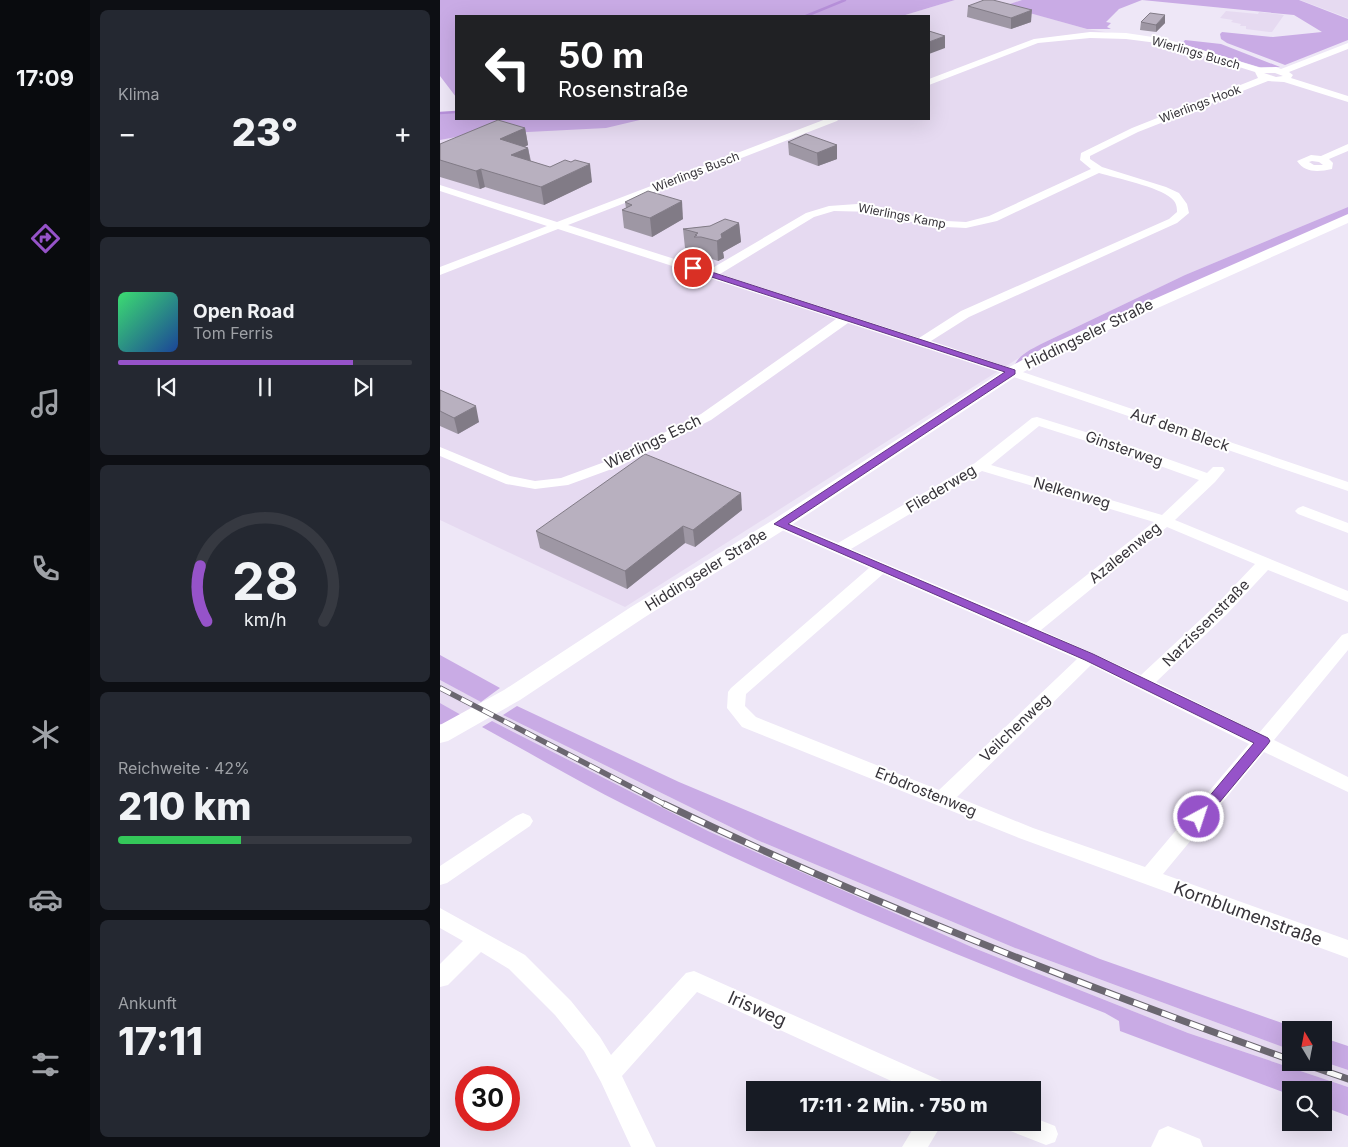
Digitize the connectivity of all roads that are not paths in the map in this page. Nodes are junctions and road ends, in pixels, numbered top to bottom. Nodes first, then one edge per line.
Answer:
1 (1348, 46) edge
2 (1263, 75) junction
3 (1284, 75) junction
4 (930, 82) edge
5 (1348, 99) edge
6 (831, 120) edge
7 (1348, 148) edge
8 (1322, 159) dead end
9 (1098, 169) junction
10 (440, 188) edge
11 (1348, 218) edge
12 (557, 225) junction
13 (440, 270) edge
14 (711, 274) junction
15 (845, 319) junction
16 (921, 342) junction
17 (1012, 372) junction
18 (1037, 421) joint
19 (440, 451) edge
20 (980, 466) junction
21 (1214, 475) joint
22 (1348, 487) edge
23 (1303, 511) dead end
24 (1165, 521) junction
25 (780, 524) junction
26 (1348, 528) edge
27 (839, 549) junction
28 (1266, 562) junction
29 (881, 567) junction
30 (1348, 598) edge
31 (1028, 631) junction
32 (1345, 649) edge
33 (1089, 657) junction
34 (1144, 683) junction
35 (440, 735) edge
36 (1263, 741) junction
37 (1348, 785) edge
38 (942, 798) junction
39 (523, 821) dead end
40 (440, 877) edge
41 (1148, 878) junction
42 (440, 917) edge
43 (479, 940) junction
44 (1348, 949) edge
45 (440, 978) edge
46 (609, 1074) junction
47 (916, 1081) edge
48 (925, 1131) edge
49 (1039, 1131) edge
50 (1046, 1134) dead end
51 (644, 1147) edge
52 (914, 1147) edge
53 (1163, 1147) edge
54 (1190, 1147) edge

1 - 3 street
2 - 3 street
2 - 4 street, Wierlings Busch
2 - 9 street, Wierlings Hook
3 - 5 street
6 - 12 street, Wierlings Busch
7 - 8 street
9 - 14 street, Wierlings Kamp
9 - 16 street
10 - 12 street
11 - 17 street, Hiddingseler Straße
12 - 13 street
12 - 14 street
14 - 15 street
15 - 16 street
15 - 19 street, Wierlings Esch
16 - 17 street
17 - 22 street, Auf dem Bleck
17 - 25 street, Hiddingseler Straße
18 - 20 street, Fliederweg
18 - 21 street, Ginsterweg
20 - 24 street, Nelkenweg
20 - 27 street, Fliederweg
21 - 24 street, Azaleenweg
23 - 26 street
24 - 28 street
24 - 31 street, Azaleenweg
25 - 27 street
25 - 35 street, Hiddingseler Straße
27 - 29 street
28 - 30 street
28 - 34 street, Narzissenstraße
29 - 31 street
29 - 38 street, Erbdrostenweg
31 - 33 street
32 - 36 street
33 - 34 street
33 - 38 street, Veilchenweg
34 - 36 street
36 - 37 street
36 - 41 street
38 - 41 street, Erbdrostenweg
39 - 40 street
41 - 44 street, Kornblumenstraße
42 - 43 street
43 - 45 street
43 - 46 street
46 - 47 street, Irisweg
46 - 51 street
48 - 52 street
49 - 50 street
53 - 54 street

